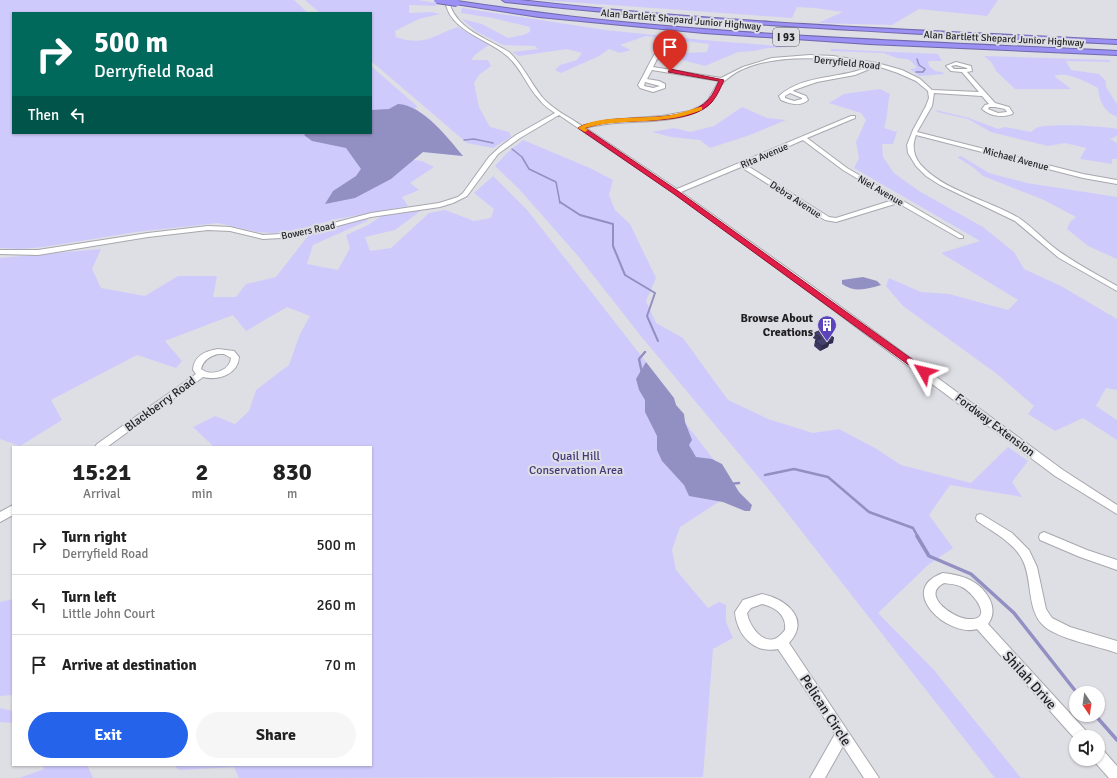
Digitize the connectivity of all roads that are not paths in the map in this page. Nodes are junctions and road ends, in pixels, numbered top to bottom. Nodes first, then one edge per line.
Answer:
1 (437, 0) edge
2 (447, 0) edge
3 (505, 0) edge
4 (1117, 42) edge
5 (1117, 53) edge
6 (656, 57) dead end
7 (877, 64) junction
8 (650, 68) junction
9 (963, 71) dead end
10 (643, 80) dead end
11 (722, 80) junction
12 (789, 91) dead end
13 (931, 91) junction
14 (982, 94) junction
15 (993, 105) dead end
16 (559, 114) junction
17 (853, 117) dead end
18 (581, 128) junction
19 (914, 133) junction
20 (803, 138) junction
21 (741, 164) junction
22 (1117, 182) edge
23 (676, 192) junction
24 (899, 200) junction
25 (961, 237) dead end
26 (0, 252) edge
27 (1117, 289) edge
28 (202, 374) dead end
29 (101, 446) edge
30 (12, 510) edge
31 (1117, 510) edge
32 (0, 518) edge
33 (981, 518) dead end
34 (1044, 537) dead end
35 (1117, 565) edge
36 (978, 623) junction
37 (781, 642) dead end
38 (1117, 647) edge
39 (1076, 730) edge
40 (842, 735) junction
41 (1105, 763) edge
42 (1117, 776) edge
43 (816, 778) edge
44 (872, 778) edge

1 - 5 highway, Alan Bartlett Shepard Junior Highway / I 93, bridge
2 - 16 street, Fordway Extension
3 - 4 highway, Alan Bartlett Shepard Junior Highway / I 93
6 - 8 street
7 - 11 street, Derryfield Road
7 - 12 street
7 - 13 street, Derryfield Road
8 - 10 street
8 - 11 street
9 - 14 street
11 - 18 street
13 - 14 street
13 - 19 street
14 - 15 street
16 - 18 street, Fordway Extension
16 - 26 street, Bowers Road
17 - 20 street, Rita Avenue
18 - 23 street, Fordway Extension
19 - 22 street, Michael Avenue
19 - 27 street
20 - 21 street, Rita Avenue
20 - 24 street, Niel Avenue
21 - 23 street, Rita Avenue
21 - 24 street, Debra Avenue
23 - 31 street, Fordway Extension
24 - 25 street, Niel Avenue
28 - 29 street, Blackberry Road
30 - 32 street
33 - 38 street
34 - 35 street
36 - 36 street
36 - 39 street, Shilah Drive
37 - 40 street, Pelican Circle
40 - 43 street
40 - 44 street, Pelican Circle
41 - 42 street

